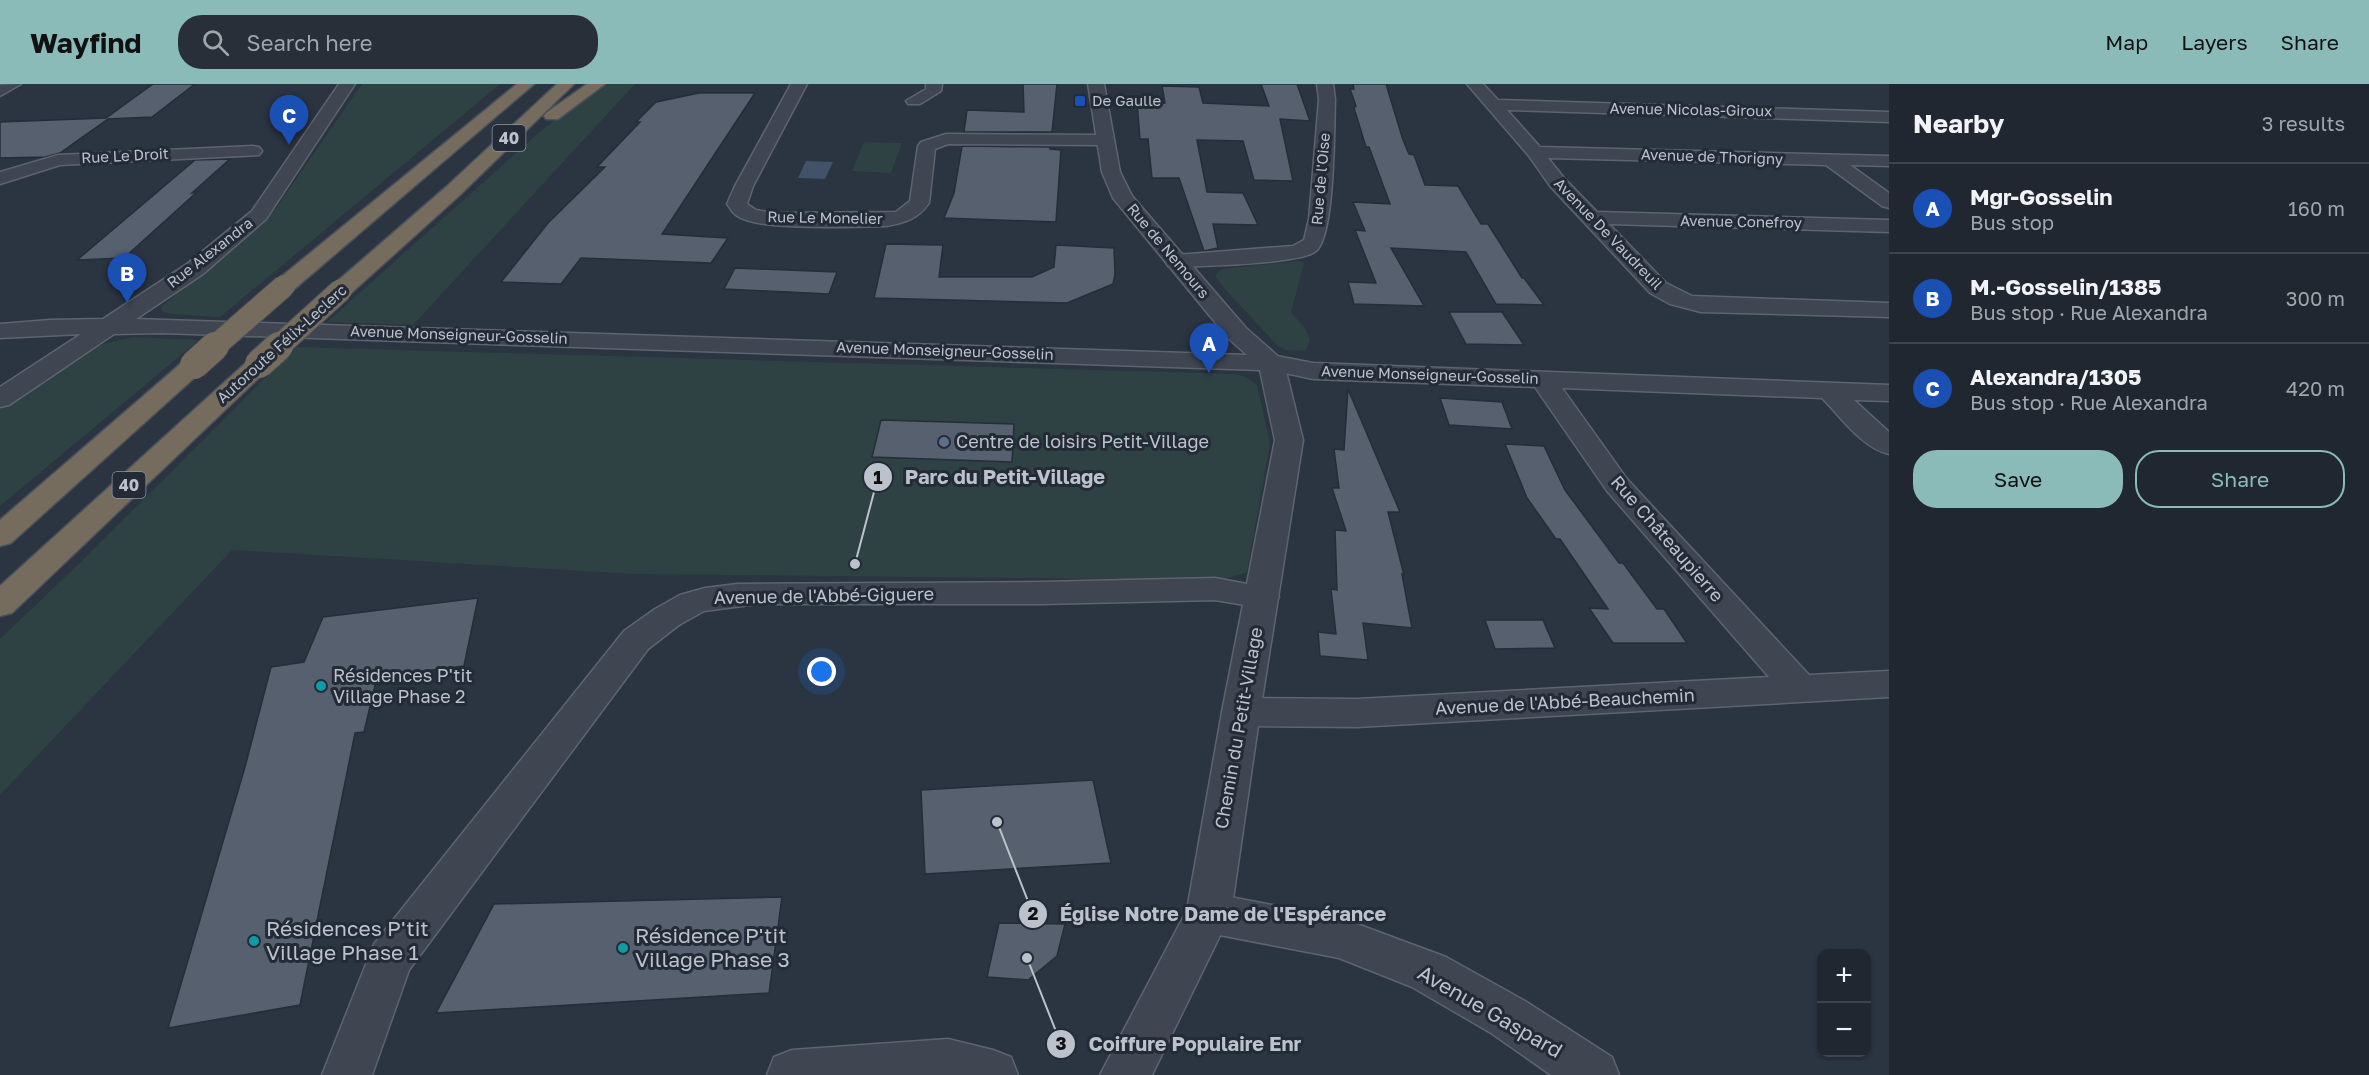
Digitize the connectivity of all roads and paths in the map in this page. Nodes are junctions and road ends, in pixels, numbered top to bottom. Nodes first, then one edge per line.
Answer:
1 (13, 84) edge
2 (347, 84) edge
3 (508, 84) edge
4 (526, 84) edge
5 (566, 84) edge
6 (597, 84) edge
7 (799, 84) edge
8 (934, 84) edge
9 (1096, 84) edge
10 (1325, 84) edge
11 (1475, 84) edge
12 (0, 91) edge
13 (914, 101) dead end
14 (1494, 105) junction
15 (496, 110) junction
16 (1889, 117) edge
17 (1104, 140) junction
18 (253, 151) dead end
19 (1535, 152) junction
20 (1831, 160) junction
21 (1889, 161) edge
22 (0, 178) edge
23 (453, 191) junction
24 (1889, 202) edge
25 (1593, 218) junction
26 (1889, 226) edge
27 (1176, 261) junction
28 (1889, 310) edge
29 (111, 326) junction
30 (0, 331) edge
31 (1271, 363) junction
32 (1543, 380) junction
33 (1829, 390) junction
34 (1889, 393) edge
35 (0, 399) edge
36 (1889, 446) edge
37 (0, 536) edge
38 (1262, 597) junction
39 (0, 605) edge
40 (1889, 684) edge
41 (1801, 690) junction
42 (1240, 712) junction
43 (1209, 913) junction
44 (347, 1075) edge
45 (792, 1075) edge
46 (993, 1075) edge
47 (1125, 1075) edge
48 (1594, 1075) edge

1 - 12 street
2 - 29 street, Rue Alexandra
3 - 15 highway
4 - 15 highway, 40
5 - 23 highway, Autoroute Félix-Leclerc / 40
6 - 23 highway
7 - 17 street, Rue Le Monelier
8 - 13 street
9 - 17 street, Rue de Nemours
10 - 27 street, Rue de l'Oise
11 - 14 street, Avenue De Vaudreuil
14 - 16 street, Avenue Nicolas-Giroux
14 - 19 street, Avenue De Vaudreuil
15 - 37 highway, 40, bridge
17 - 27 street, Rue de Nemours
18 - 22 street, Rue Le Droit
19 - 20 street, Avenue de Thorigny
19 - 25 street, Avenue De Vaudreuil
20 - 21 street, Avenue de Thorigny
20 - 24 street
23 - 39 highway, Autoroute Félix-Leclerc / 40, bridge
25 - 26 street, Avenue Conefroy
25 - 28 street, Avenue De Vaudreuil
27 - 31 street, Rue de Nemours
29 - 30 street, Avenue Monseigneur-Gosselin
29 - 31 street, Avenue Monseigneur-Gosselin
29 - 35 street, Rue Alexandra
31 - 32 street, Avenue Monseigneur-Gosselin
31 - 38 street, Chemin du Petit-Village
32 - 33 street, Avenue Monseigneur-Gosselin
32 - 41 street, Rue Châteaupierre
33 - 34 street, Avenue Monseigneur-Gosselin
33 - 36 street
38 - 42 street, Chemin du Petit-Village
38 - 44 street, Avenue de l'Abbé-Giguere
40 - 41 street, Avenue de l'Abbé-Beauchemin
41 - 42 street, Avenue de l'Abbé-Beauchemin
42 - 43 street, Chemin du Petit-Village
43 - 47 street, Chemin du Petit-Village
43 - 48 street, Avenue Gaspard
45 - 46 street

